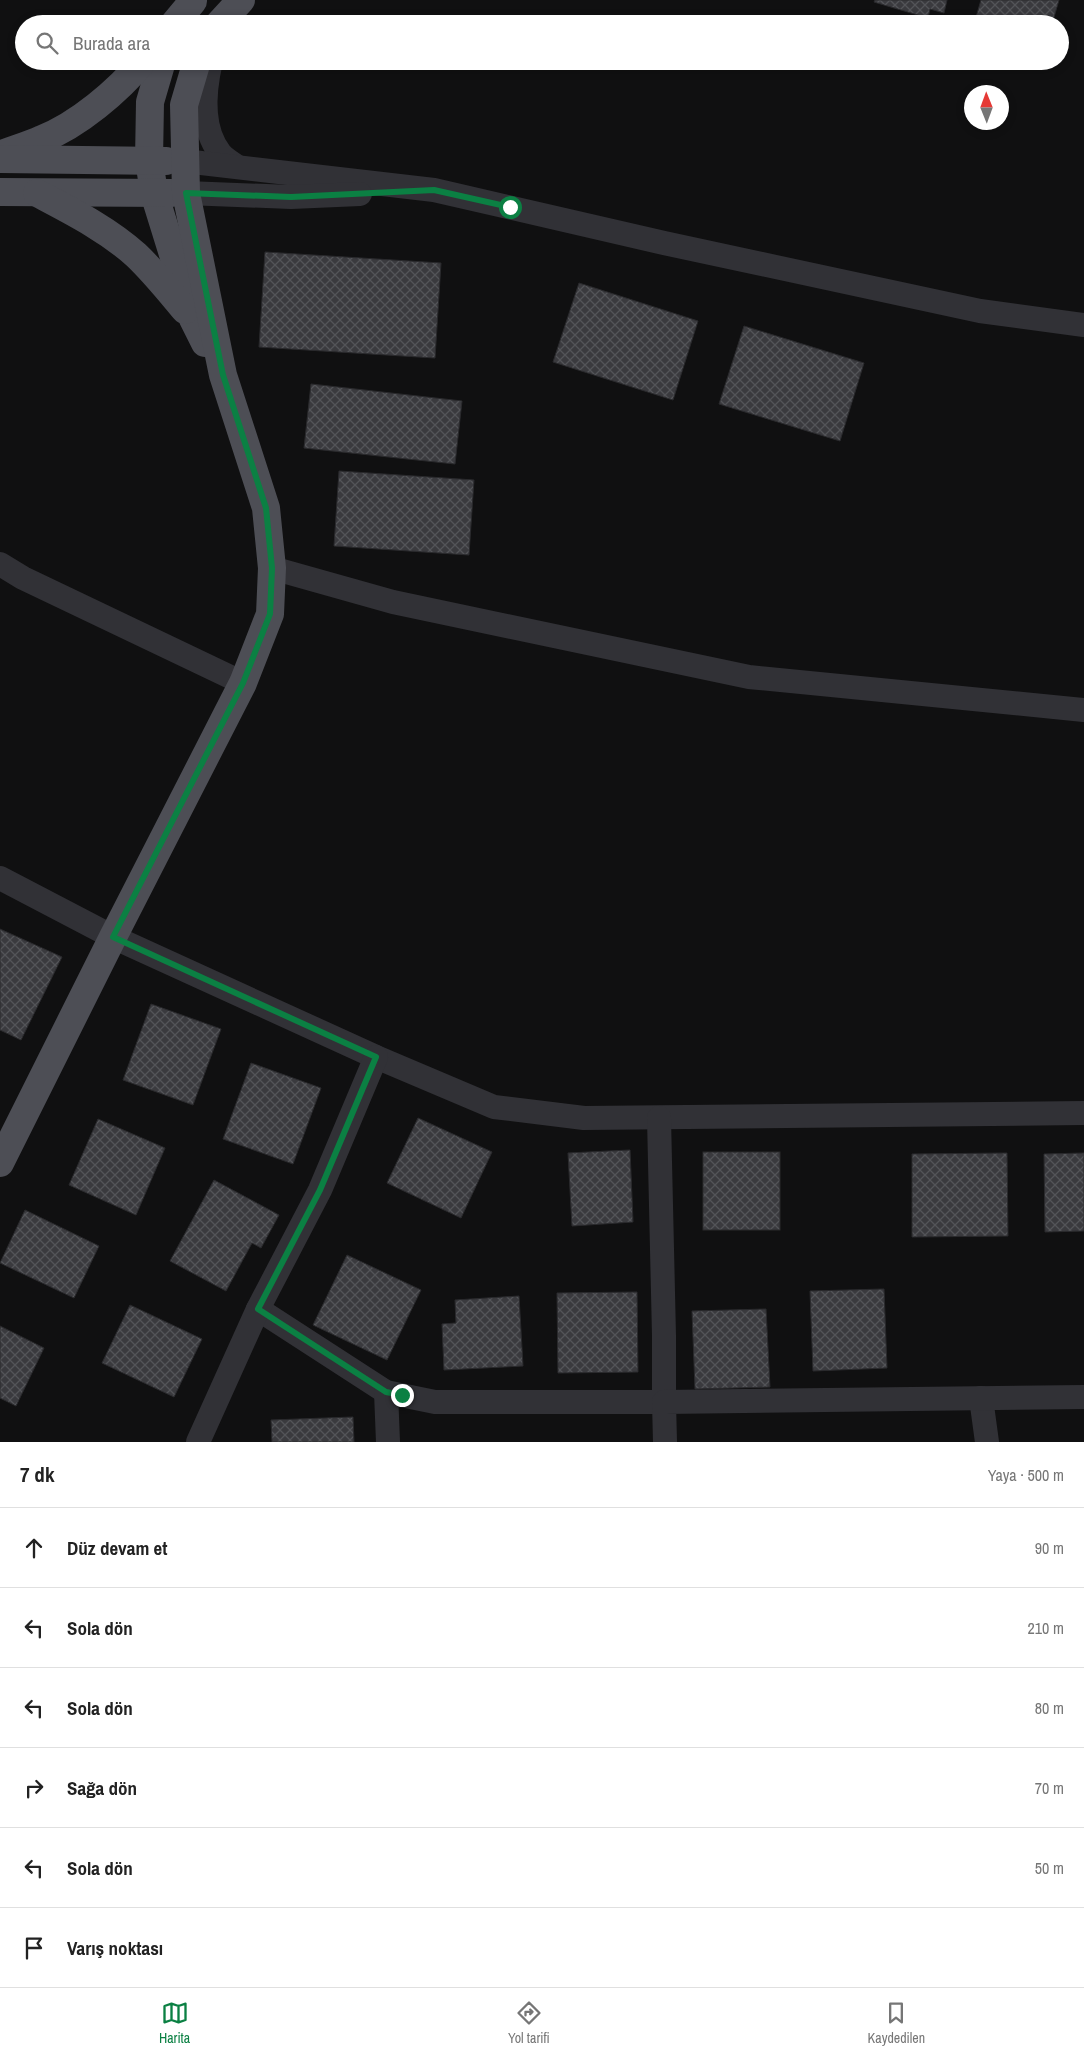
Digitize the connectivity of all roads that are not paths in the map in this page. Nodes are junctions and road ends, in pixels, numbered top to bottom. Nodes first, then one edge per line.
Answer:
1 (136, 70) edge
2 (159, 70) edge
3 (194, 70) edge
4 (210, 70) edge
5 (0, 154) edge
6 (0, 159) edge
7 (149, 160) junction
8 (184, 161) junction
9 (238, 168) junction
10 (434, 190) junction
11 (0, 192) edge
12 (37, 193) junction
13 (154, 193) junction
14 (186, 193) junction
15 (193, 320) junction
16 (1084, 325) edge
17 (223, 375) junction
18 (0, 564) edge
19 (272, 568) junction
20 (243, 683) junction
21 (1084, 710) edge
22 (0, 878) edge
23 (113, 937) junction
24 (376, 1057) junction
25 (1084, 1113) edge
26 (659, 1118) junction
27 (0, 1163) edge
28 (258, 1309) junction
29 (386, 1392) junction
30 (1084, 1397) edge
31 (981, 1398) junction
32 (664, 1402) junction
33 (198, 1442) edge
34 (388, 1442) edge
35 (665, 1442) edge
36 (987, 1442) edge

1 - 5 main road
2 - 7 main road
3 - 8 main road
4 - 9 street
6 - 7 main road
7 - 8 main road
7 - 13 main road
8 - 9 street
8 - 14 main road
9 - 10 street
10 - 14 street
10 - 16 street
11 - 12 main road
12 - 13 main road
12 - 15 main road
13 - 14 main road
13 - 15 main road
14 - 17 main road
15 - 17 main road
17 - 19 main road
18 - 20 street
19 - 20 main road
19 - 21 street
20 - 23 main road
22 - 23 street
23 - 24 street
23 - 27 main road
24 - 26 street
24 - 28 street
25 - 26 street
26 - 32 street
28 - 29 street
28 - 33 street
29 - 32 street
29 - 34 street
30 - 31 street
31 - 32 street
31 - 36 street
32 - 35 street

